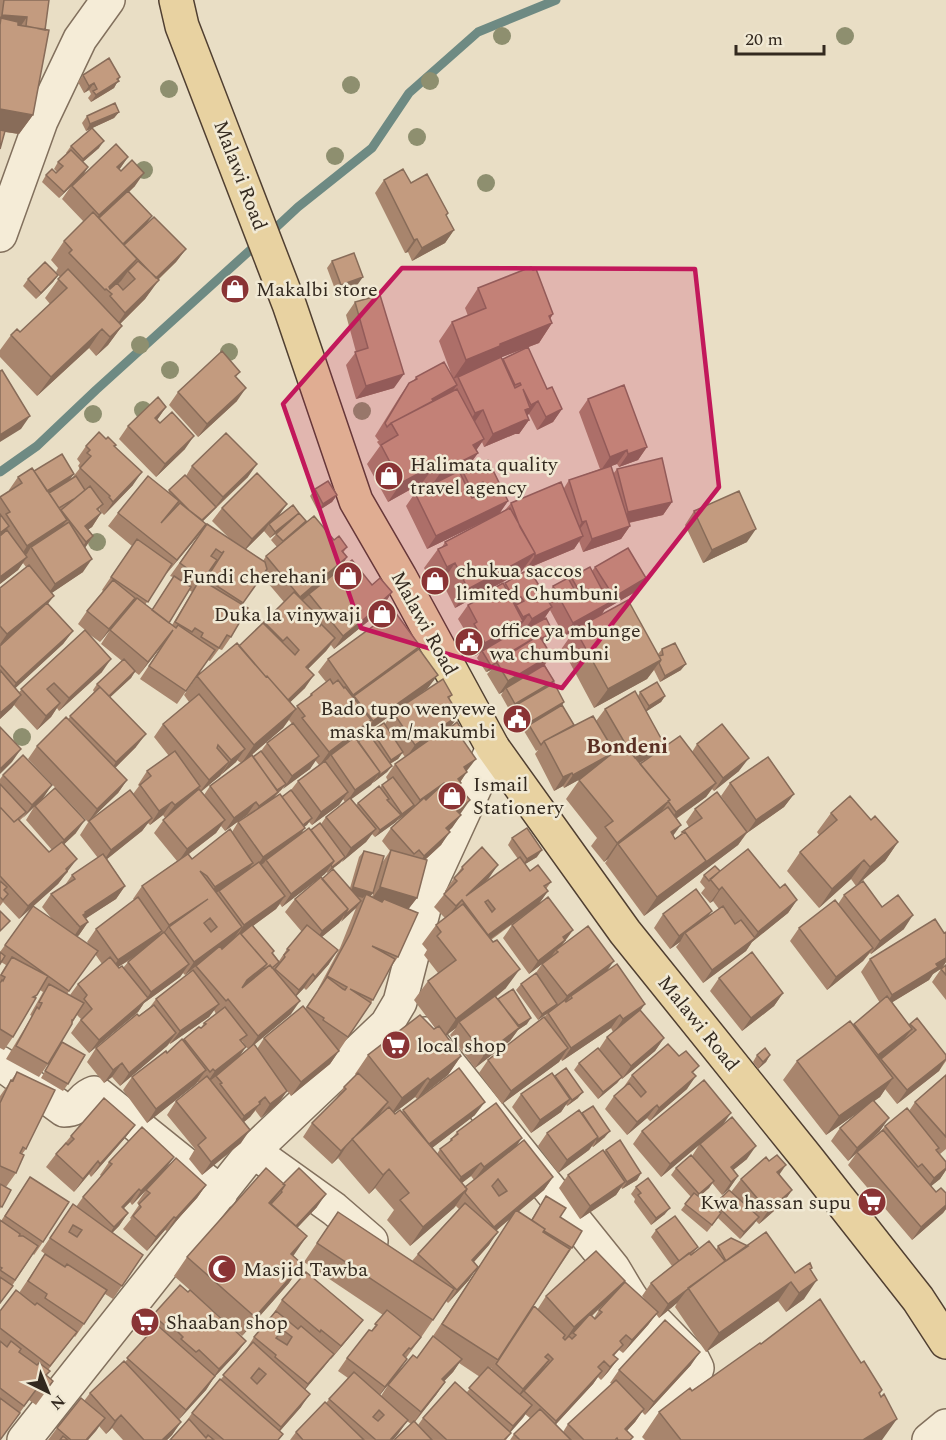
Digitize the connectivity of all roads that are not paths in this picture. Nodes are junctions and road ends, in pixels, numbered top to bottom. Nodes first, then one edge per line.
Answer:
1 (108, 0) edge
2 (176, 0) edge
3 (0, 236) edge
4 (493, 748) junction
5 (400, 1002) junction
6 (0, 1063) edge
7 (253, 1151) junction
8 (221, 1193) junction
9 (394, 1262) edge
10 (658, 1324) junction
11 (946, 1342) edge
12 (946, 1426) edge
13 (24, 1440) edge
14 (509, 1440) edge
15 (636, 1440) edge
16 (928, 1440) edge

1 - 3 street
2 - 4 main road, Malawi Road
4 - 5 street
4 - 11 main road, Malawi Road
5 - 7 street
5 - 10 street
6 - 8 street
7 - 8 street
7 - 9 street
8 - 13 street
10 - 14 street
10 - 15 street
12 - 16 street

